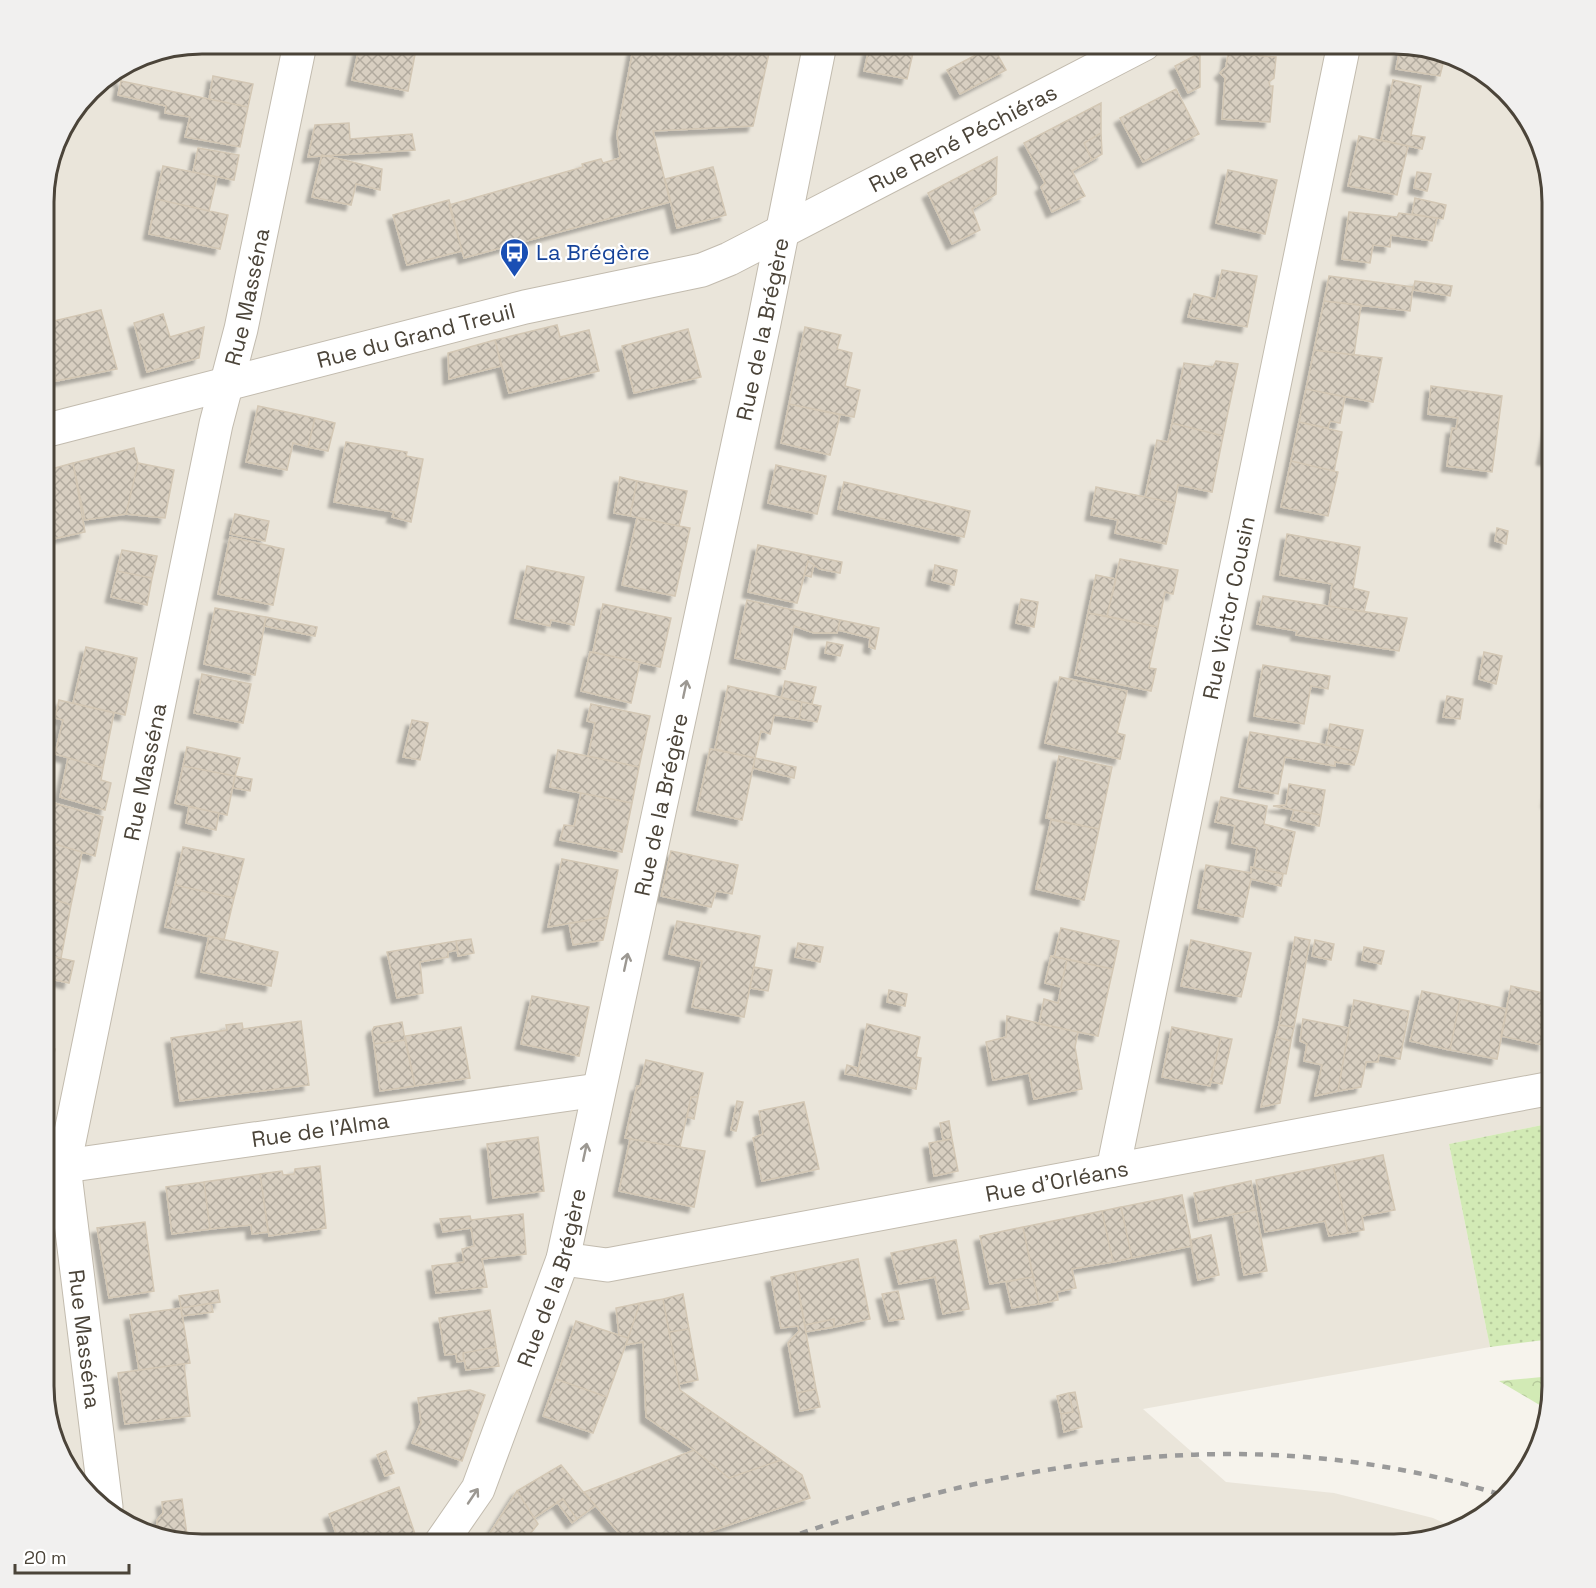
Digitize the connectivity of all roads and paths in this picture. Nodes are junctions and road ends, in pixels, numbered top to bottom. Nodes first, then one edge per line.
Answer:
1 (298, 54) edge
2 (818, 54) edge
3 (1125, 54) edge
4 (1342, 54) edge
5 (783, 230) junction
6 (226, 383) junction
7 (54, 428) edge
8 (598, 1090) junction
9 (1542, 1090) edge
10 (54, 1168) edge
11 (1113, 1170) junction
12 (563, 1258) junction
13 (105, 1497) edge
14 (447, 1534) edge

1 - 6 street, Rue Masséna
2 - 5 street, Rue de la Brégère
3 - 5 street, Rue René Péchiéras
4 - 11 street, Rue Victor Cousin
5 - 6 street, Rue du Grand Treuil
8 -> 5 street, Rue de la Brégère
6 - 7 street, Rue du Grand Treuil
6 - 10 street, Rue Masséna
8 - 10 street, Rue de l'Alma
12 -> 8 street, Rue de la Brégère
9 - 11 street, Rue d'Orléans
10 - 13 street, Rue Masséna
11 - 12 street, Rue d'Orléans
14 -> 12 street, Rue de la Brégère

